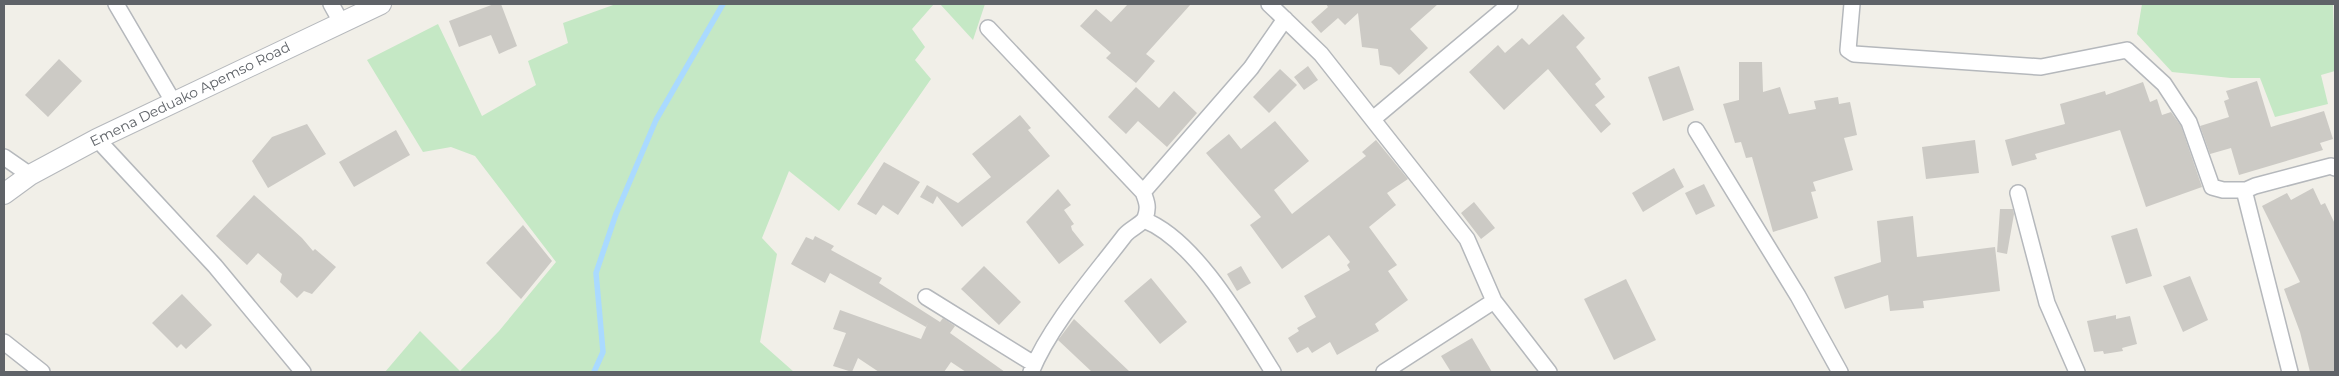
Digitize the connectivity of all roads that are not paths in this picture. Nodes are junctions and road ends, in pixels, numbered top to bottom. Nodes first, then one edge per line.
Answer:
1 (116, 4) edge
2 (331, 4) edge
3 (381, 4) edge
4 (1269, 4) edge
5 (1510, 4) edge
6 (1852, 4) edge
7 (1285, 19) junction
8 (341, 22) junction
9 (988, 28) dead end
10 (174, 103) junction
11 (1373, 119) junction
12 (1696, 130) dead end
13 (97, 139) junction
14 (4, 157) edge
15 (2335, 168) edge
16 (30, 176) junction
17 (2246, 190) junction
18 (1143, 192) junction
19 (2018, 193) dead end
20 (4, 194) edge
21 (1144, 220) junction
22 (926, 297) dead end
23 (1494, 301) junction
24 (4, 342) edge
25 (1033, 368) edge
26 (42, 372) edge
27 (303, 372) edge
28 (1273, 372) edge
29 (1384, 372) edge
30 (1549, 372) edge
31 (1840, 372) edge
32 (2077, 372) edge
33 (2290, 372) edge

1 - 10 street
2 - 8 street
3 - 8 street, Emena Deduako Apemso Road
4 - 7 street
5 - 11 street
6 - 17 street
7 - 11 street
7 - 18 street
8 - 10 street, Emena Deduako Apemso Road
9 - 18 street
10 - 13 street, Emena Deduako Apemso Road
11 - 23 street
12 - 31 street
13 - 16 street, Emena Deduako Apemso Road
13 - 27 street
14 - 16 street
15 - 17 street
16 - 20 street, Emena Deduako Apemso Road
17 - 33 street
18 - 21 street
19 - 32 street
21 - 25 street
21 - 28 street
22 - 25 street
23 - 29 street
23 - 30 street
24 - 26 street

